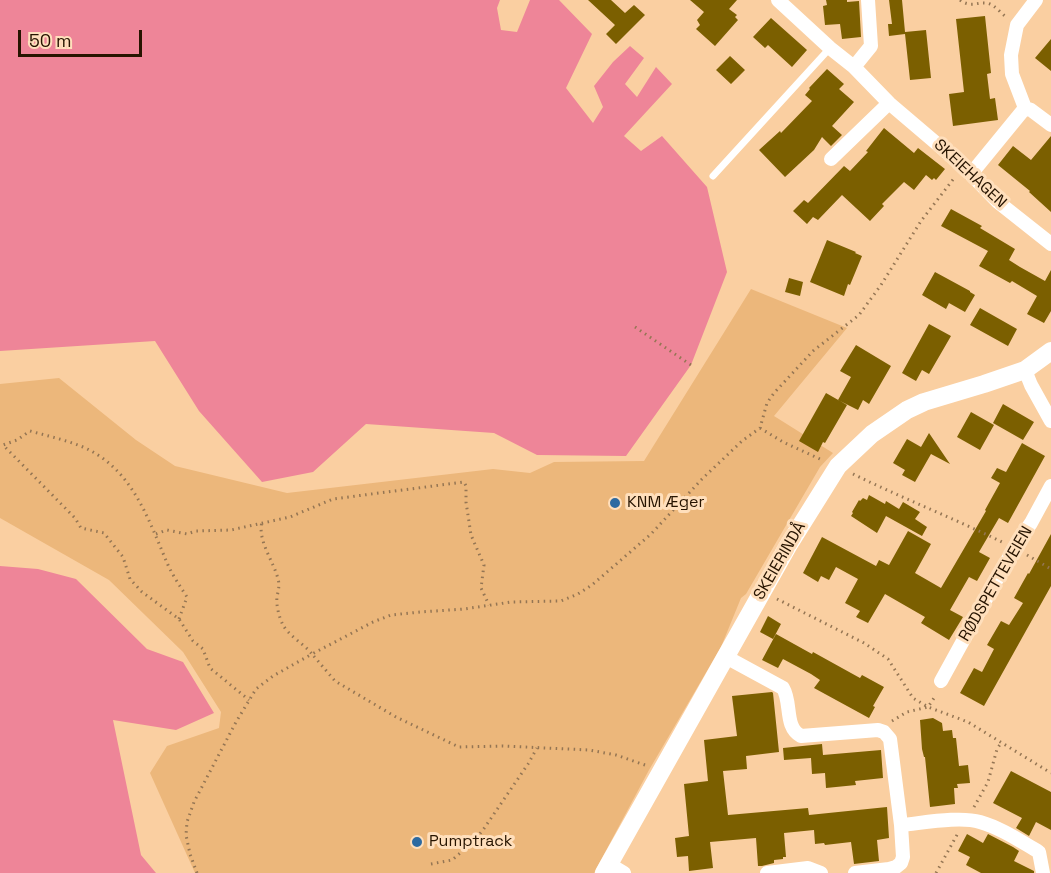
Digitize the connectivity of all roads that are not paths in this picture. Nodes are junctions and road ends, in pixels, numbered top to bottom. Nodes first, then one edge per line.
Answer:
1 (778, 0) edge
2 (868, 0) edge
3 (1036, 0) edge
4 (830, 48) junction
5 (854, 67) junction
6 (890, 103) junction
7 (1025, 108) junction
8 (1051, 125) edge
9 (831, 159) dead end
10 (967, 170) junction
11 (712, 176) dead end
12 (1051, 244) edge
13 (1051, 351) edge
14 (1025, 370) junction
15 (1051, 421) edge
16 (1051, 486) edge
17 (726, 657) junction
18 (941, 681) road end
19 (901, 825) junction
20 (612, 870) edge
21 (768, 873) edge
22 (821, 873) edge
23 (855, 873) edge
24 (1043, 873) edge

1 - 4 street, SKEIEHAGEN
2 - 5 street
3 - 7 street
4 - 5 street, SKEIEHAGEN
4 - 11 lane
5 - 6 street, SKEIEHAGEN
6 - 9 street
6 - 10 street, SKEIEHAGEN
7 - 8 street
7 - 10 street
10 - 12 street, SKEIEHAGEN
13 - 14 street, SKEIERINDÅ
14 - 15 street
14 - 17 street, SKEIERINDÅ
16 - 18 street, RØDSPETTEVEIEN
17 - 19 street
17 - 20 street, SKEIERINDÅ
19 - 23 street
19 - 24 street
21 - 22 street

